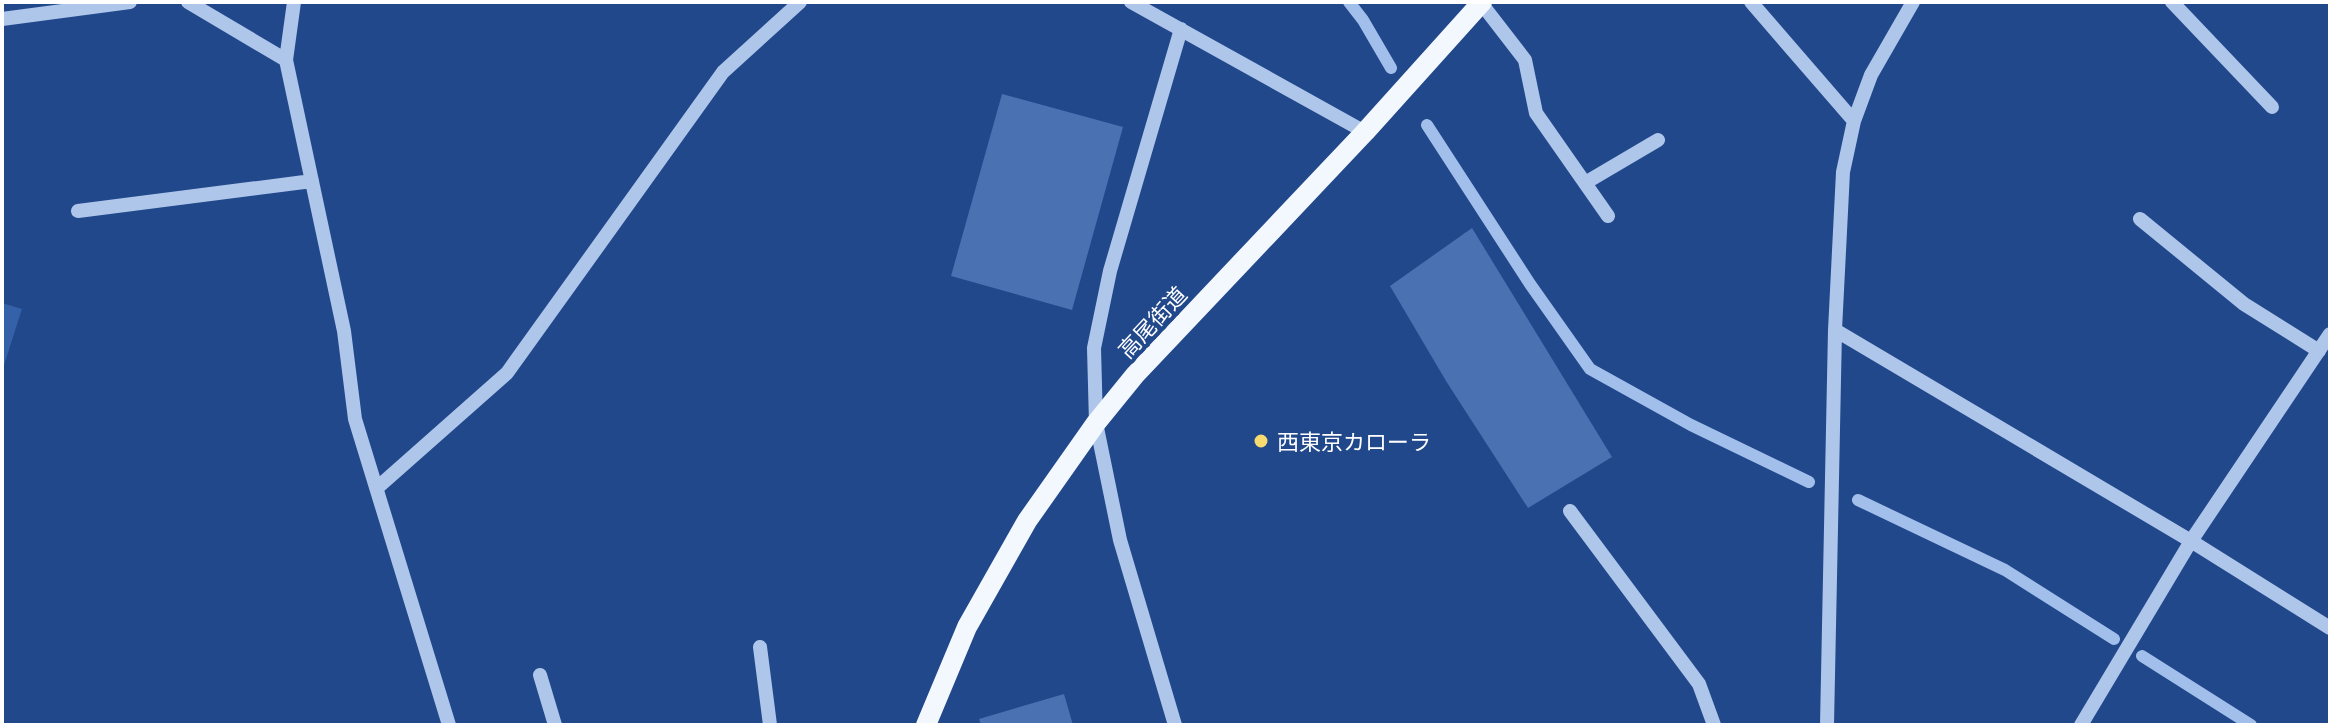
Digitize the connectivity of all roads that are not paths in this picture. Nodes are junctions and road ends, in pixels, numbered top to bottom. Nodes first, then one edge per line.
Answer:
1 (130, 2) edge
2 (188, 2) edge
3 (294, 2) edge
4 (800, 2) edge
5 (1131, 2) edge
6 (1481, 2) edge
7 (1751, 2) edge
8 (1913, 2) edge
9 (2172, 2) edge
10 (2, 19) edge
11 (1181, 29) junction
12 (286, 60) junction
13 (2272, 107) dead end
14 (1854, 121) junction
15 (1365, 132) junction
16 (1658, 140) dead end
17 (312, 181) junction
18 (1585, 183) junction
19 (78, 211) dead end
20 (1608, 216) dead end
21 (2140, 219) dead end
22 (1835, 330) junction
23 (2330, 334) edge
24 (2319, 351) junction
25 (1096, 423) junction
26 (377, 488) junction
27 (1570, 511) dead end
28 (2191, 541) junction
29 (2330, 628) edge
30 (760, 647) dead end
31 (540, 675) dead end
32 (449, 725) edge
33 (555, 725) edge
34 (770, 725) edge
35 (926, 725) edge
36 (1175, 725) edge
37 (1714, 725) edge
38 (1827, 725) edge
39 (2081, 725) edge

1 - 10 street
2 - 12 street
3 - 12 street
4 - 26 street
5 - 11 street
6 - 15 main road, 高尾街道
6 - 18 street
7 - 14 street
8 - 14 street
9 - 13 street
11 - 15 street
11 - 25 street
12 - 17 street
14 - 22 street
15 - 25 main road, 高尾街道
16 - 18 street
17 - 19 street
17 - 26 street
18 - 20 street
21 - 24 street
22 - 28 street
22 - 38 street
23 - 24 street
24 - 28 street
25 - 35 main road, 高尾街道
25 - 36 street
26 - 32 street
27 - 37 street
28 - 29 street
28 - 39 street
30 - 34 street
31 - 33 street

